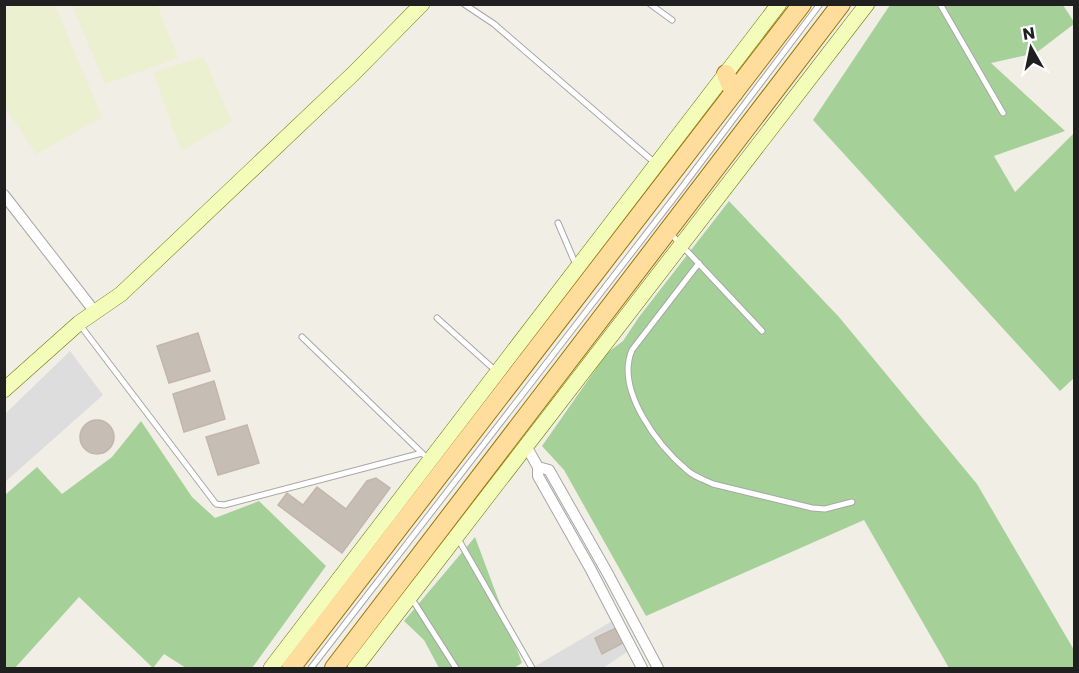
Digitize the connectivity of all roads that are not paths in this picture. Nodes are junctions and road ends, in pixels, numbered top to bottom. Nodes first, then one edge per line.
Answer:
1 (422, 4) edge
2 (464, 4) edge
3 (650, 4) edge
4 (779, 4) edge
5 (802, 4) edge
6 (820, 4) edge
7 (832, 4) edge
8 (841, 4) edge
9 (867, 4) edge
10 (940, 4) edge
11 (672, 20) dead end
12 (819, 21) dead end
13 (726, 74) junction
14 (734, 93) junction
15 (1003, 113) dead end
16 (656, 165) junction
17 (4, 195) edge
18 (558, 223) dead end
19 (667, 231) junction
20 (682, 245) junction
21 (699, 263) junction
22 (577, 267) junction
23 (584, 289) junction
24 (95, 312) junction
25 (437, 318) dead end
26 (80, 323) junction
27 (762, 331) dead end
28 (302, 337) dead end
29 (565, 353) dead end
30 (498, 373) junction
31 (4, 390) edge
32 (513, 422) dead end
33 (526, 446) junction
34 (432, 462) junction
35 (538, 467) junction
36 (852, 502) dead end
37 (447, 520) junction
38 (457, 536) junction
39 (406, 589) junction
40 (271, 669) edge
41 (291, 669) edge
42 (311, 669) edge
43 (334, 669) edge
44 (355, 669) edge
45 (456, 669) edge
46 (532, 669) edge
47 (642, 669) edge
48 (658, 669) edge

1 - 24 street
2 - 16 lane
3 - 11 lane
4 - 13 street
5 - 14 main road
6 - 42 lane
7 - 12 lane
8 - 19 main road
9 - 20 street
10 - 15 lane
13 - 14 main road
13 - 16 street
14 - 23 main road
16 - 22 street
17 - 24 street
18 - 22 lane
19 - 20 lane
19 - 37 main road
20 - 21 lane
20 - 33 street
21 - 27 lane
21 - 36 lane
22 - 23 lane
22 - 30 street
23 - 34 main road
24 - 26 street
25 - 30 lane
26 - 31 street
26 - 34 lane
28 - 34 lane
29 - 32 lane
30 - 34 street
33 - 35 street
33 - 38 street
34 - 40 street
34 - 41 main road
35 - 47 street
35 - 48 street
37 - 38 lane
37 - 39 main road
38 - 39 street
38 - 46 lane
39 - 43 main road
39 - 44 street
39 - 45 lane

